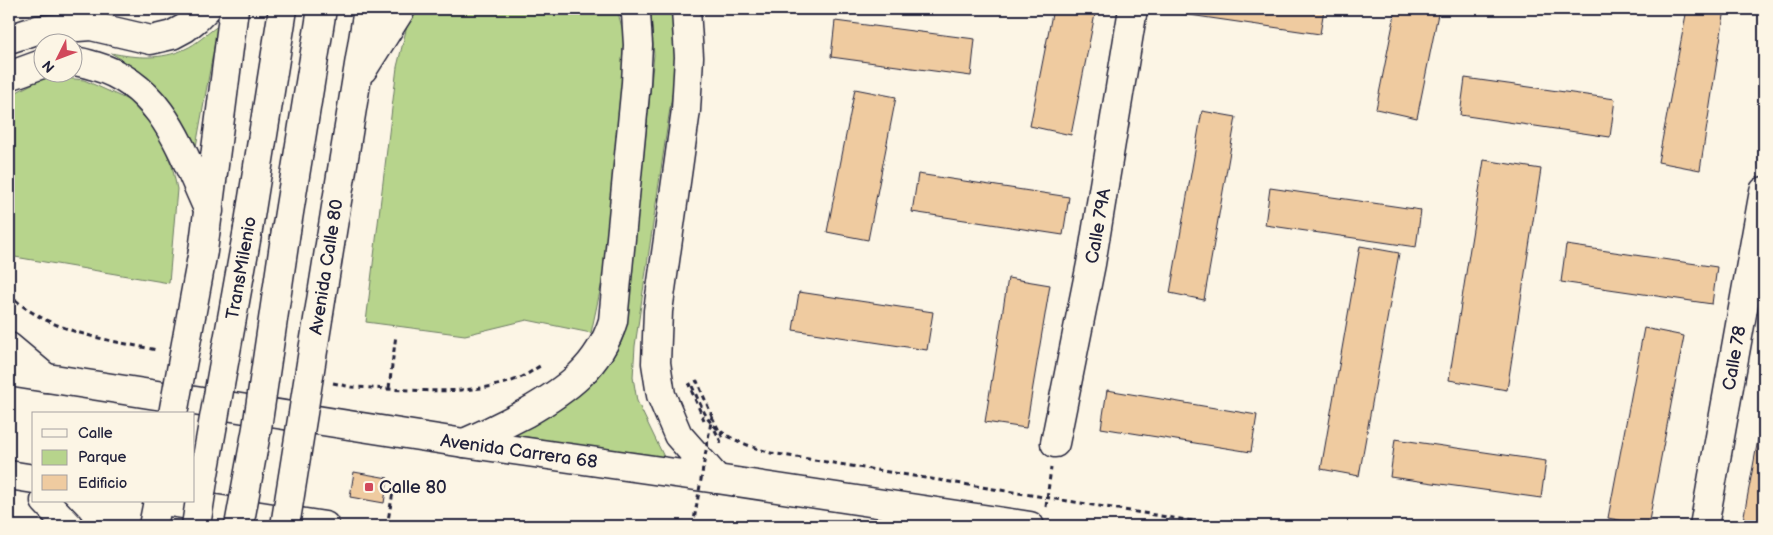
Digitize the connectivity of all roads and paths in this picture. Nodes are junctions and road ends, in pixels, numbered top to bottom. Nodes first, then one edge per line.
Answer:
1 (206, 9) edge
2 (234, 9) edge
3 (282, 9) edge
4 (322, 9) edge
5 (368, 9) edge
6 (401, 9) edge
7 (634, 9) edge
8 (686, 9) edge
9 (1133, 9) edge
10 (9, 39) edge
11 (82, 64) edge
12 (32, 68) edge
13 (9, 76) edge
14 (358, 77) junction
15 (1764, 190) edge
16 (209, 211) junction
17 (396, 335) dead end
18 (9, 347) edge
19 (9, 372) edge
20 (46, 378) junction
21 (692, 386) dead end
22 (389, 388) dead end
23 (173, 412) edge
24 (712, 416) junction
25 (704, 420) dead end
26 (724, 440) dead end
27 (464, 443) junction
28 (1056, 443) joint
29 (717, 479) junction
30 (393, 492) dead end
31 (1047, 498) junction
32 (46, 502) edge
33 (158, 502) edge
34 (169, 502) edge
35 (1038, 517) edge
36 (9, 525) edge
37 (16, 526) edge
38 (69, 526) edge
39 (153, 526) edge
40 (196, 526) edge
41 (240, 526) edge
42 (285, 526) edge
43 (325, 526) edge
44 (387, 526) edge
45 (693, 526) edge
46 (1223, 526) edge
47 (1704, 526) edge

1 - 10 main road
2 - 16 main road
3 - 40 main road, TransMilenio, bridge
4 - 41 main road, bridge
5 - 14 main road, Avenida Calle 80
6 - 14 main road
7 - 27 main road
8 - 29 main road
9 - 28 main road, Calle 79A
11 - 16 main road
12 - 13 main road
14 - 42 main road, Avenida Calle 80, bridge
15 - 47 main road, Calle 78
16 - 23 main road, bridge
17 - 22 path
18 - 20 main road
19 - 20 main road, Avenida Carrera 68
20 - 27 main road, Avenida Carrera 68
21 - 31 path
24 - 25 path
24 - 26 path, bridge
24 - 45 path, bridge
27 - 29 main road, Avenida Carrera 68
28 - 31 path
29 - 35 main road, Avenida Carrera 68
30 - 44 path
31 - 35 path
31 - 46 path
32 - 38 main road
33 - 39 main road
34 - 43 main road
36 - 37 path

